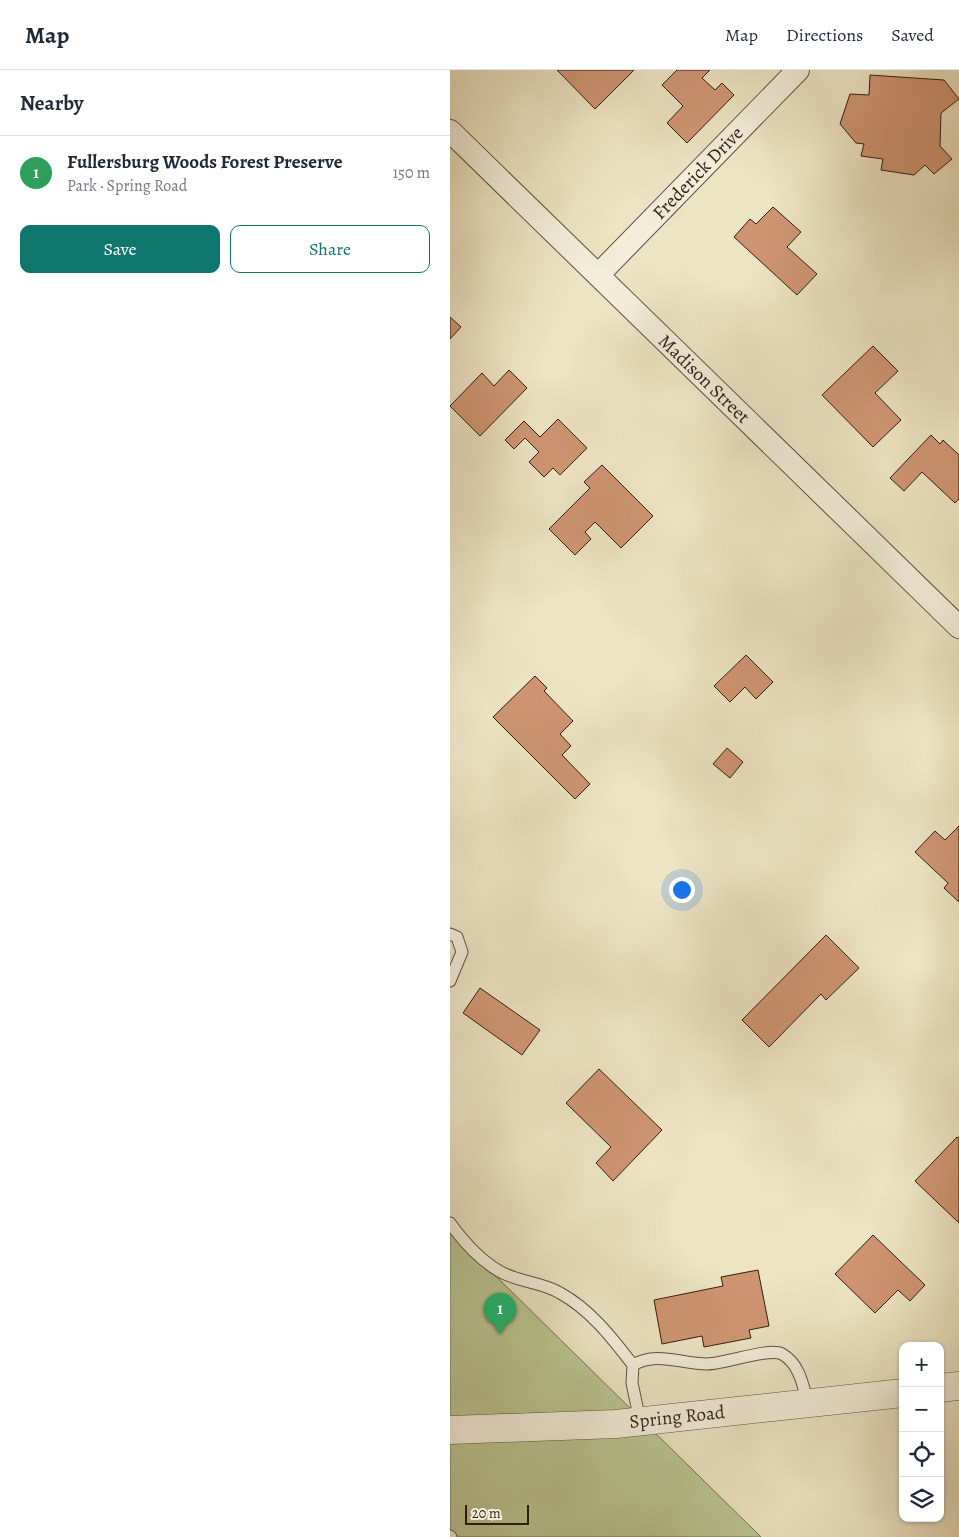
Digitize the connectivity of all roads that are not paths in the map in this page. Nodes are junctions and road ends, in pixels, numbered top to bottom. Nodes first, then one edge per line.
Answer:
1 (798, 70) edge
2 (450, 131) edge
3 (598, 275) junction
4 (959, 627) edge
5 (450, 934) edge
6 (450, 981) edge
7 (450, 1223) edge
8 (633, 1365) junction
9 (959, 1386) edge
10 (944, 1388) edge
11 (899, 1393) edge
12 (808, 1404) junction
13 (640, 1421) junction
14 (450, 1430) edge

1 - 3 street, Frederick Drive
2 - 3 street, Madison Street
3 - 4 street, Madison Street
5 - 6 lane
7 - 8 lane
8 - 12 lane
8 - 13 lane
9 - 10 street
11 - 12 street, Spring Road
12 - 13 street, Spring Road
13 - 14 street, Spring Road

